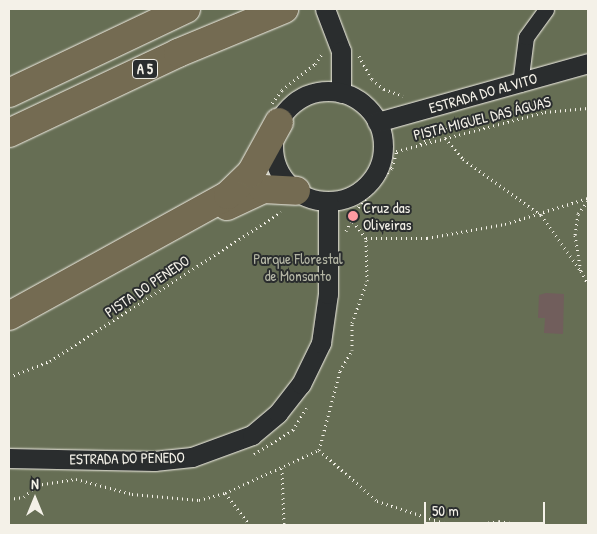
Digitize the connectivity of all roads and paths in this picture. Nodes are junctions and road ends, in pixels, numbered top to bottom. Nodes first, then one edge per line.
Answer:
1 (186, 9) edge
2 (284, 9) edge
3 (325, 9) edge
4 (546, 9) edge
5 (331, 42) junction
6 (356, 48) dead end
7 (588, 63) edge
8 (520, 84) junction
9 (9, 93) edge
10 (341, 93) junction
11 (410, 96) dead end
12 (588, 108) edge
13 (474, 112) dead end
14 (273, 115) junction
15 (377, 122) junction
16 (9, 133) edge
17 (445, 138) junction
18 (417, 146) junction
19 (390, 153) junction
20 (291, 200) junction
21 (588, 200) edge
22 (328, 201) junction
23 (541, 215) junction
24 (345, 236) dead end
25 (366, 238) dead end
26 (581, 271) junction
27 (588, 284) edge
28 (9, 316) edge
29 (9, 324) edge
30 (9, 377) edge
31 (308, 404) dead end
32 (319, 450) dead end
33 (250, 455) dead end
34 (9, 458) edge
35 (282, 468) dead end
36 (225, 493) dead end
37 (250, 525) edge
38 (284, 525) edge
39 (450, 525) edge
40 (473, 525) edge
41 (522, 525) edge

1 - 9 highway, A 5
2 - 16 highway, A 5
3 - 5 street
4 - 8 street
5 - 10 street
5 - 14 path
6 - 11 path
7 - 8 street, ESTRADA DO ALVITO
8 - 15 street, ESTRADA DO ALVITO
10 - 14 street
10 - 15 street
12 - 17 path, PISTA MIGUEL DAS ÁGUAS
13 - 18 path
14 - 20 street
14 - 28 highway
15 - 19 street
17 - 18 path, PISTA MIGUEL DAS ÁGUAS
17 - 23 path
18 - 19 path, PISTA MIGUEL DAS ÁGUAS
19 - 22 street
19 - 24 path
20 - 22 street
20 - 29 highway
20 - 30 path, PISTA DO PENEDO
21 - 23 path
21 - 26 path
22 - 34 street, ESTRADA DO PENEDO
23 - 25 path
23 - 26 path
26 - 27 path
31 - 33 path
32 - 39 path
35 - 38 path
36 - 37 path
40 - 41 path

